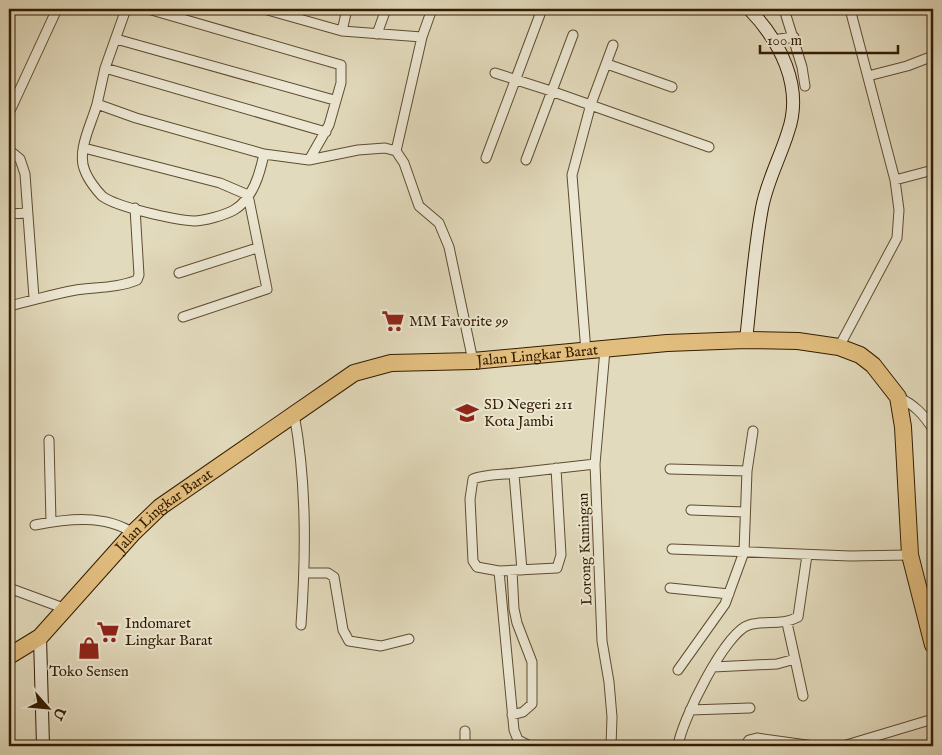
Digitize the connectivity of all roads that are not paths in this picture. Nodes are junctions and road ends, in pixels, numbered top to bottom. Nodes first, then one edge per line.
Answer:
1 (57, 9) edge
2 (126, 9) edge
3 (148, 9) edge
4 (264, 9) edge
5 (347, 9) edge
6 (386, 9) edge
7 (432, 9) edge
8 (542, 9) edge
9 (749, 9) edge
10 (784, 9) edge
11 (850, 9) edge
12 (342, 31) junction
13 (377, 34) junction
14 (574, 35) dead end
15 (794, 37) junction
16 (422, 38) junction
17 (116, 39) junction
18 (772, 40) junction
19 (613, 45) dead end
20 (933, 56) edge
21 (607, 64) junction
22 (105, 68) junction
23 (494, 73) dead end
24 (868, 76) junction
25 (514, 78) junction
26 (805, 86) dead end
27 (672, 87) dead end
28 (551, 91) junction
29 (334, 100) junction
30 (97, 104) junction
31 (591, 104) junction
32 (9, 113) edge
33 (326, 132) junction
34 (710, 147) dead end
35 (84, 148) junction
36 (9, 150) edge
37 (396, 151) junction
38 (264, 154) junction
39 (486, 158) dead end
40 (309, 160) junction
41 (526, 160) dead end
42 (933, 170) edge
43 (895, 180) junction
44 (248, 195) junction
45 (135, 208) junction
46 (27, 213) junction
47 (9, 214) edge
48 (257, 248) junction
49 (179, 273) dead end
50 (34, 298) junction
51 (9, 306) edge
52 (183, 317) dead end
53 (746, 340) junction
54 (839, 347) junction
55 (605, 350) junction
56 (586, 352) junction
57 (472, 361) junction
58 (898, 398) junction
59 (294, 414) junction
60 (933, 429) edge
61 (753, 431) dead end
62 (49, 440) dead end
63 (595, 464) junction
64 (556, 468) junction
65 (670, 469) dead end
66 (747, 470) junction
67 (514, 474) junction
68 (691, 510) dead end
69 (744, 512) junction
70 (51, 522) junction
71 (35, 525) dead end
72 (133, 533) junction
73 (672, 549) dead end
74 (744, 552) junction
75 (807, 555) junction
76 (910, 555) junction
77 (499, 571) junction
78 (517, 571) junction
79 (305, 573) junction
80 (9, 588) edge
81 (670, 588) dead end
82 (730, 594) junction
83 (66, 609) junction
84 (787, 623) junction
85 (301, 625) dead end
86 (40, 637) junction
87 (408, 640) dead end
88 (933, 644) edge
89 (9, 656) edge
90 (795, 659) junction
91 (713, 667) junction
92 (678, 670) dead end
93 (802, 696) dead end
94 (750, 708) dead end
95 (690, 710) junction
96 (512, 715) junction
97 (933, 719) edge
98 (465, 731) dead end
99 (865, 743) edge
100 (784, 744) edge
101 (43, 746) edge
102 (465, 746) edge
103 (530, 746) edge
104 (611, 746) edge
105 (678, 746) edge
106 (745, 746) edge
107 (814, 746) edge
108 (843, 746) edge

1 - 32 street
2 - 17 street
3 - 29 street
4 - 12 street
5 - 12 street
6 - 13 street
7 - 16 street
8 - 25 street
9 - 18 street
10 - 15 street
11 - 24 street
12 - 13 street
13 - 16 street
14 - 28 street
15 - 18 street
15 - 26 street
16 - 37 street
17 - 22 street
17 - 29 street
18 - 53 street
19 - 21 street
20 - 24 street
21 - 27 street
21 - 31 street
22 - 30 street
22 - 33 street
23 - 25 street
24 - 43 street
25 - 28 street
25 - 39 street
28 - 31 street
28 - 41 street
29 - 33 street
30 - 35 street
30 - 38 street
31 - 34 street
31 - 56 street
33 - 40 street
35 - 44 street
35 - 45 street
36 - 46 street
37 - 40 street
37 - 57 street
38 - 40 street
38 - 44 street
42 - 43 street
43 - 54 street
44 - 45 street
44 - 48 street
45 - 50 street
46 - 47 street
46 - 50 street
48 - 49 street
48 - 52 street
50 - 51 street
53 - 54 highway, Jalan Lingkar Barat
53 - 55 highway, Jalan Lingkar Barat
54 - 58 highway, Jalan Lingkar Barat
55 - 56 highway, Jalan Lingkar Barat
55 - 63 street, Lorong Kuningan
56 - 57 highway, Jalan Lingkar Barat
57 - 59 highway, Jalan Lingkar Barat
58 - 60 street
58 - 76 highway, Jalan Lingkar Barat
59 - 72 highway, Jalan Lingkar Barat
59 - 79 street
61 - 66 street
62 - 70 street
63 - 64 street
63 - 104 street, Lorong Kuningan
64 - 67 street
64 - 78 street
65 - 66 street
66 - 69 street
67 - 77 street
67 - 78 street
68 - 69 street
69 - 74 street
70 - 71 street
70 - 72 street
72 - 83 highway, Jalan Lingkar Barat
73 - 74 street
74 - 75 street
74 - 82 street
75 - 76 street
75 - 84 street
76 - 88 highway, Jalan Lingkar Barat
77 - 78 street
77 - 96 street
78 - 96 street
79 - 85 street
79 - 87 street
80 - 83 street
81 - 82 street
82 - 92 street
83 - 86 highway, Jalan Lingkar Barat
84 - 90 street
84 - 91 street
86 - 89 highway, Jalan Lingkar Barat
86 - 101 street
90 - 91 street
90 - 93 street
91 - 95 street
94 - 95 street
95 - 105 street
96 - 103 street
97 - 99 street
98 - 102 street
99 - 108 street
100 - 106 street
100 - 107 street

